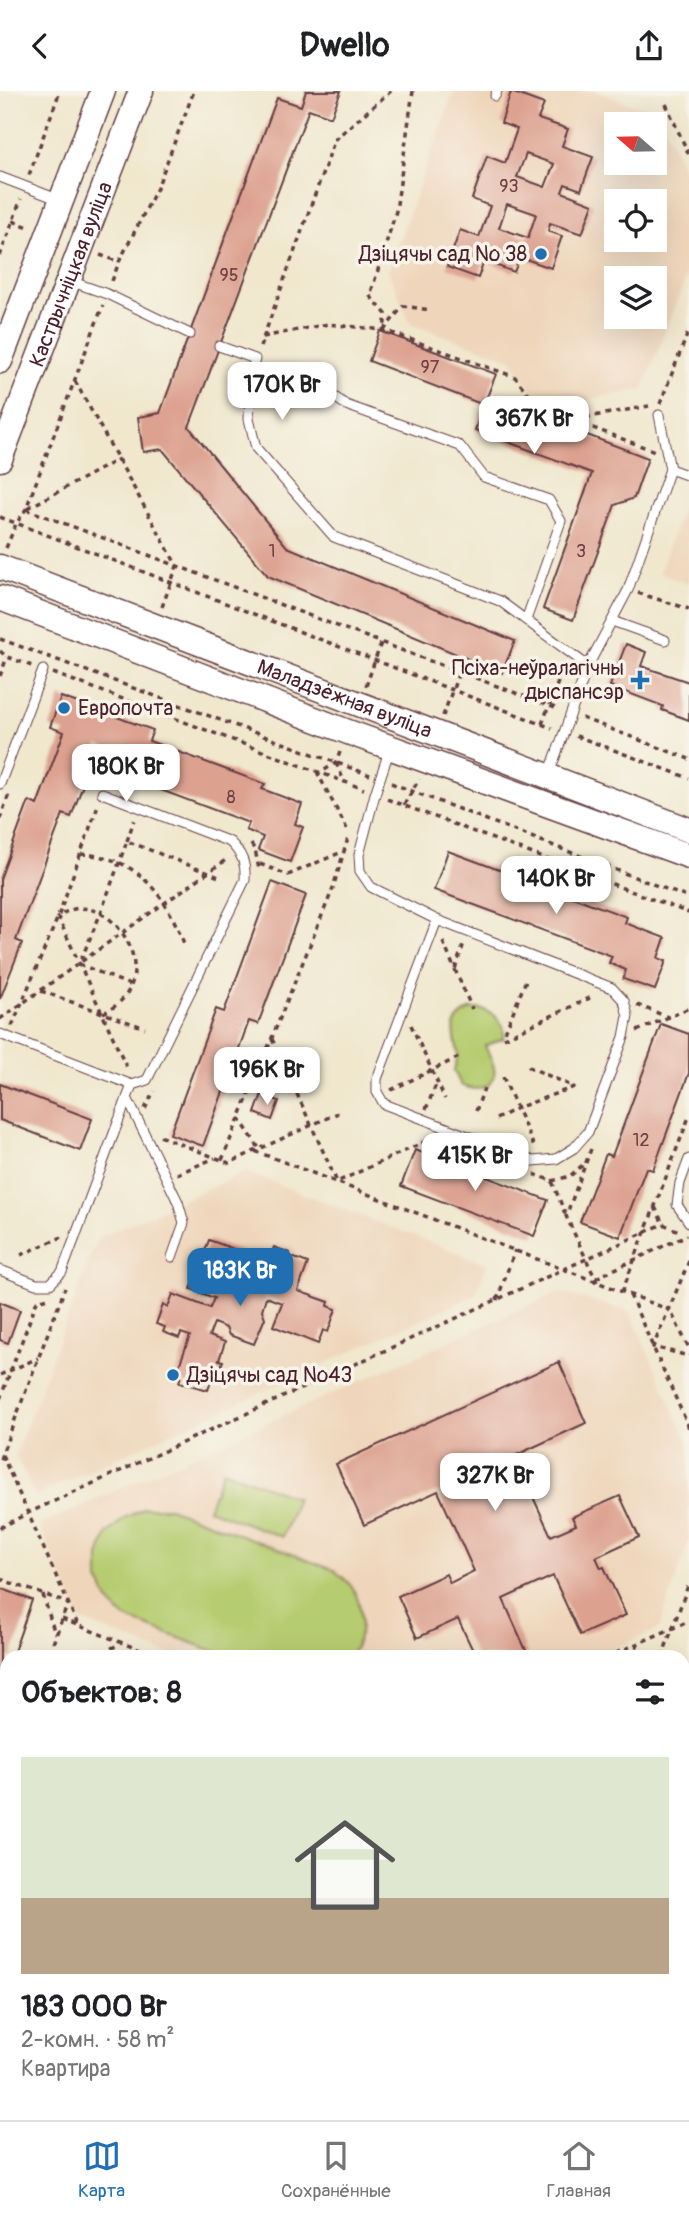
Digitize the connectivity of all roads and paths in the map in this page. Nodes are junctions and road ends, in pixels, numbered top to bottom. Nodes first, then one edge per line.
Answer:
1 (103, 91) edge
2 (141, 91) edge
3 (391, 91) edge
4 (413, 91) edge
5 (666, 103) dead end
6 (689, 155) edge
7 (0, 177) edge
8 (61, 201) junction
9 (68, 280) junction
10 (431, 310) dead end
11 (384, 330) junction
12 (689, 330) edge
13 (190, 334) dead end
14 (263, 337) junction
15 (219, 346) dead end
16 (255, 359) junction
17 (0, 361) edge
18 (251, 374) junction
19 (75, 380) dead end
20 (659, 415) dead end
21 (572, 420) junction
22 (661, 454) dead end
23 (0, 459) edge
24 (118, 459) junction
25 (670, 469) junction
26 (689, 476) edge
27 (0, 517) edge
28 (16, 524) junction
29 (3, 558) edge
30 (177, 566) junction
31 (171, 583) junction
32 (628, 590) junction
33 (0, 597) edge
34 (161, 609) dead end
35 (689, 609) edge
36 (526, 621) junction
37 (612, 621) junction
38 (0, 639) edge
39 (665, 640) dead end
40 (0, 651) edge
41 (7, 657) junction
42 (575, 657) junction
43 (588, 666) junction
44 (43, 670) junction
45 (0, 676) edge
46 (549, 706) junction
47 (572, 715) junction
48 (542, 724) junction
49 (565, 732) junction
50 (391, 747) junction
51 (689, 759) edge
52 (336, 763) junction
53 (318, 773) junction
54 (549, 776) junction
55 (689, 778) edge
56 (381, 779) junction
57 (345, 783) junction
58 (0, 784) edge
59 (361, 789) junction
60 (102, 793) joint
61 (375, 794) junction
62 (358, 800) dead end
63 (139, 807) junction
64 (352, 822) dead end
65 (689, 830) edge
66 (349, 833) junction
67 (127, 841) junction
68 (344, 851) junction
69 (81, 854) junction
70 (231, 856) dead end
71 (689, 856) edge
72 (119, 861) junction
73 (260, 864) dead end
74 (209, 872) junction
75 (219, 877) dead end
76 (689, 898) edge
77 (166, 903) junction
78 (689, 913) edge
79 (100, 915) junction
80 (58, 917) junction
81 (438, 920) junction
82 (124, 932) junction
83 (458, 937) dead end
84 (438, 944) dead end
85 (185, 946) dead end
86 (79, 964) junction
87 (455, 971) junction
88 (526, 980) dead end
89 (130, 985) junction
90 (592, 989) dead end
91 (41, 991) junction
92 (22, 1004) junction
93 (635, 1004) dead end
94 (689, 1008) edge
95 (472, 1009) dead end
96 (103, 1013) junction
97 (668, 1017) junction
98 (0, 1019) edge
99 (145, 1028) dead end
100 (10, 1029) dead end
101 (505, 1032) dead end
102 (634, 1032) dead end
103 (0, 1034) edge
104 (404, 1034) dead end
105 (504, 1038) dead end
106 (272, 1039) junction
107 (459, 1057) dead end
108 (527, 1066) dead end
109 (432, 1070) junction
110 (128, 1072) dead end
111 (503, 1077) dead end
112 (437, 1082) junction
113 (132, 1085) junction
114 (386, 1085) dead end
115 (484, 1088) dead end
116 (127, 1098) junction
117 (445, 1099) dead end
118 (517, 1108) junction
119 (426, 1109) dead end
120 (475, 1111) dead end
121 (338, 1113) dead end
122 (689, 1117) edge
123 (239, 1118) junction
124 (496, 1119) dead end
125 (312, 1125) junction
126 (152, 1133) dead end
127 (434, 1137) dead end
128 (528, 1148) dead end
129 (591, 1149) dead end
130 (257, 1150) junction
131 (220, 1159) junction
132 (689, 1159) edge
133 (586, 1162) junction
134 (526, 1171) dead end
135 (173, 1176) dead end
136 (552, 1181) junction
137 (337, 1182) junction
138 (655, 1206) junction
139 (566, 1216) junction
140 (689, 1222) edge
141 (663, 1224) junction
142 (645, 1232) junction
143 (688, 1235) edge
144 (59, 1248) dead end
145 (516, 1251) junction
146 (21, 1255) dead end
147 (172, 1257) dead end
148 (586, 1259) junction
149 (635, 1260) junction
150 (689, 1261) edge
151 (564, 1269) junction
152 (0, 1270) edge
153 (596, 1280) junction
154 (67, 1282) dead end
155 (622, 1292) junction
156 (62, 1295) junction
157 (630, 1295) junction
158 (497, 1300) junction
159 (670, 1310) junction
160 (653, 1347) junction
161 (689, 1348) edge
162 (689, 1356) edge
163 (38, 1358) junction
164 (11, 1369) junction
165 (0, 1374) edge
166 (0, 1399) edge
167 (689, 1428) edge
168 (0, 1437) edge
169 (7, 1440) junction
170 (1, 1457) edge
171 (28, 1513) junction
172 (0, 1528) edge
173 (0, 1579) edge
174 (689, 1583) edge
175 (43, 1594) junction
176 (68, 1603) junction
177 (62, 1619) junction
178 (689, 1621) edge
179 (78, 1625) junction
180 (672, 1628) junction
181 (56, 1636) junction
182 (122, 1643) junction
183 (638, 1643) junction
184 (51, 1650) edge
185 (108, 1650) edge
186 (141, 1650) edge
187 (622, 1650) edge
188 (636, 1650) edge
189 (664, 1650) edge

1 - 8 main road, Кастрычніцкая вуліца
2 - 9 main road, Кастрычніцкая вуліца
3 - 14 path
4 - 11 path
5 - 6 path
7 - 8 lane
8 - 17 main road, Кастрычніцкая вуліца
9 - 13 lane
9 - 23 main road, Кастрычніцкая вуліца
10 - 11 path
11 - 14 path
11 - 21 path
12 - 21 path
14 - 16 path
15 - 16 lane
16 - 18 lane
18 - 36 lane
18 - 36 lane
19 - 24 path
20 - 25 lane
21 - 22 path
24 - 30 path
24 - 30 path
25 - 26 lane
25 - 32 lane
27 - 28 path
28 - 29 path
28 - 31 path
29 - 54 main road, Маладзёжная вуліца
30 - 31 path
30 - 46 path
31 - 34 path
31 - 48 path
32 - 35 path
32 - 37 lane
33 - 50 main road, Маладзёжная вуліца
36 - 42 lane
37 - 39 lane
37 - 43 lane
38 - 52 path
40 - 41 path
41 - 44 path
41 - 45 path
42 - 43 lane
42 - 46 path
43 - 47 lane
44 - 53 path
44 - 58 lane
46 - 47 path
46 - 48 path
47 - 49 lane
47 - 51 path
48 - 49 path
49 - 54 lane
49 - 55 path
50 - 56 lane
50 - 71 main road, Маладзёжная вуліца
52 - 56 path
52 - 57 path
53 - 57 path
53 - 66 path
54 - 65 main road, Маладзёжная вуліца
56 - 61 lane
56 - 76 path
57 - 59 path
59 - 61 path
59 - 62 path
60 - 63 lane
60 - 69 path
61 - 78 path
61 - 81 lane
63 - 67 path
63 - 113 lane
64 - 66 path
66 - 68 path
67 - 72 path
67 - 74 path
68 - 73 path
68 - 106 path
69 - 72 path
69 - 80 path
70 - 74 path
72 - 77 path
72 - 79 path
74 - 75 path
74 - 77 path
77 - 82 path
77 - 85 path
79 - 80 path
79 - 82 path
79 - 86 path
80 - 86 path
80 - 92 path
81 - 81 lane
82 - 86 path
82 - 89 path
83 - 87 path
84 - 87 path
86 - 89 path
86 - 91 path
86 - 96 path
87 - 95 path
88 - 101 path
89 - 96 path
90 - 105 path
91 - 92 path
91 - 96 path
92 - 98 path
92 - 100 path
93 - 97 path
94 - 97 path
96 - 99 path
96 - 110 path
97 - 102 path
103 - 113 lane
104 - 109 path
106 - 123 path
106 - 125 path
107 - 109 path
108 - 118 path
109 - 112 path
109 - 114 path
111 - 118 path
112 - 117 path
112 - 119 path
113 - 116 lane
115 - 120 path
116 - 147 lane
116 - 152 lane
118 - 124 path
118 - 128 path
121 - 125 path
122 - 138 path
123 - 130 path
123 - 131 path
125 - 130 path
125 - 137 path
126 - 131 path
127 - 137 path
129 - 133 path
130 - 131 path
130 - 137 path
131 - 135 path
132 - 140 lane
133 - 136 path
133 - 139 path
134 - 136 path
136 - 139 path
137 - 145 path
138 - 141 path
138 - 142 path
139 - 148 path
141 - 142 path
141 - 143 path
142 - 148 path
142 - 149 path
143 - 149 path
144 - 146 path
145 - 151 path
145 - 158 path
148 - 151 path
148 - 153 path
149 - 153 path
149 - 155 path
150 - 159 path
151 - 153 path
151 - 158 path
153 - 155 path
154 - 156 path
155 - 157 path
156 - 163 path
156 - 164 path
157 - 159 path
157 - 160 path
158 - 171 path
159 - 160 path
159 - 161 path
160 - 162 path
160 - 167 path
163 - 164 path
163 - 169 path
164 - 165 path
164 - 166 path
168 - 169 path
169 - 170 path
170 - 171 path
171 - 172 path
171 - 176 path
173 - 175 path
174 - 180 path
175 - 176 path
175 - 181 path
176 - 177 path
176 - 179 path
177 - 179 path
177 - 181 path
178 - 180 path
179 - 182 path
180 - 183 path
180 - 189 path
181 - 184 path
182 - 185 path
182 - 186 path
183 - 187 path
183 - 188 path

